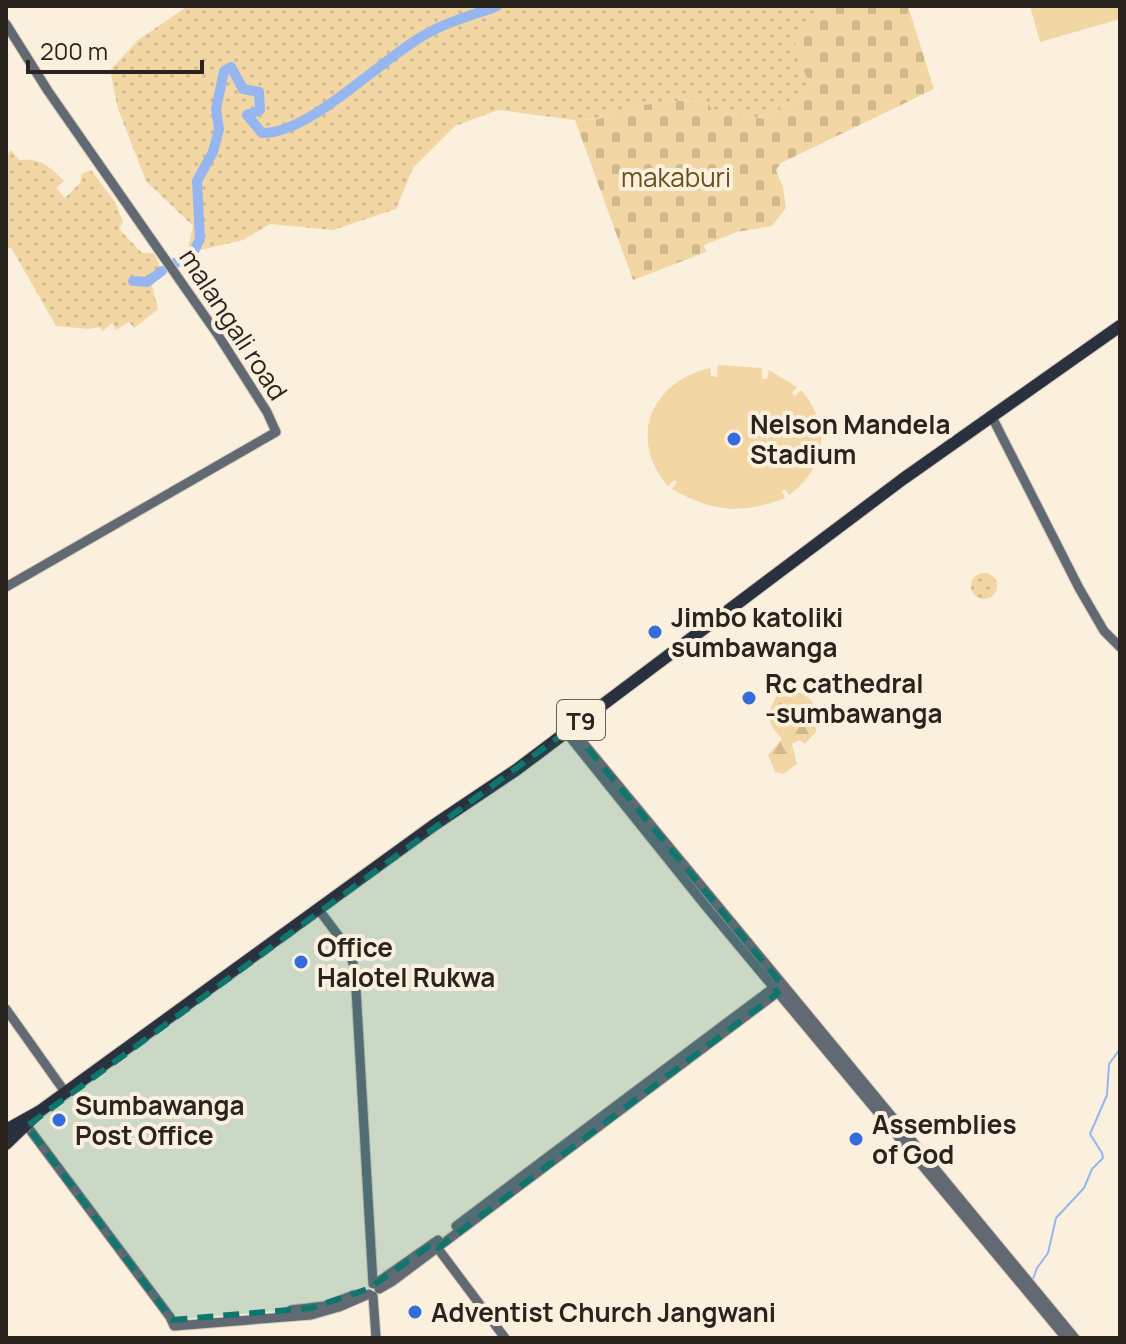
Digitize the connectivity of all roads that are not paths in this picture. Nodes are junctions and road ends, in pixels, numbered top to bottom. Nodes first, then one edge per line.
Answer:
1 (6, 24) edge
2 (1120, 326) edge
3 (991, 415) junction
4 (6, 587) edge
5 (1120, 647) edge
6 (568, 730) junction
7 (319, 910) junction
8 (779, 987) junction
9 (6, 1009) edge
10 (65, 1092) junction
11 (12, 1135) edge
12 (436, 1246) junction
13 (373, 1289) junction
14 (376, 1338) edge
15 (505, 1338) edge
16 (1066, 1338) edge
17 (1075, 1338) edge

1 - 4 street, malangali road
2 - 3 highway, T9
3 - 5 street
3 - 6 highway, T9
6 - 7 highway, T9
6 - 8 street
7 - 10 highway, T9
7 - 13 street
8 - 12 street
8 - 16 street
8 - 17 street
9 - 10 street
10 - 11 highway, T9
11 - 13 street
12 - 13 street
12 - 15 street
13 - 14 street

